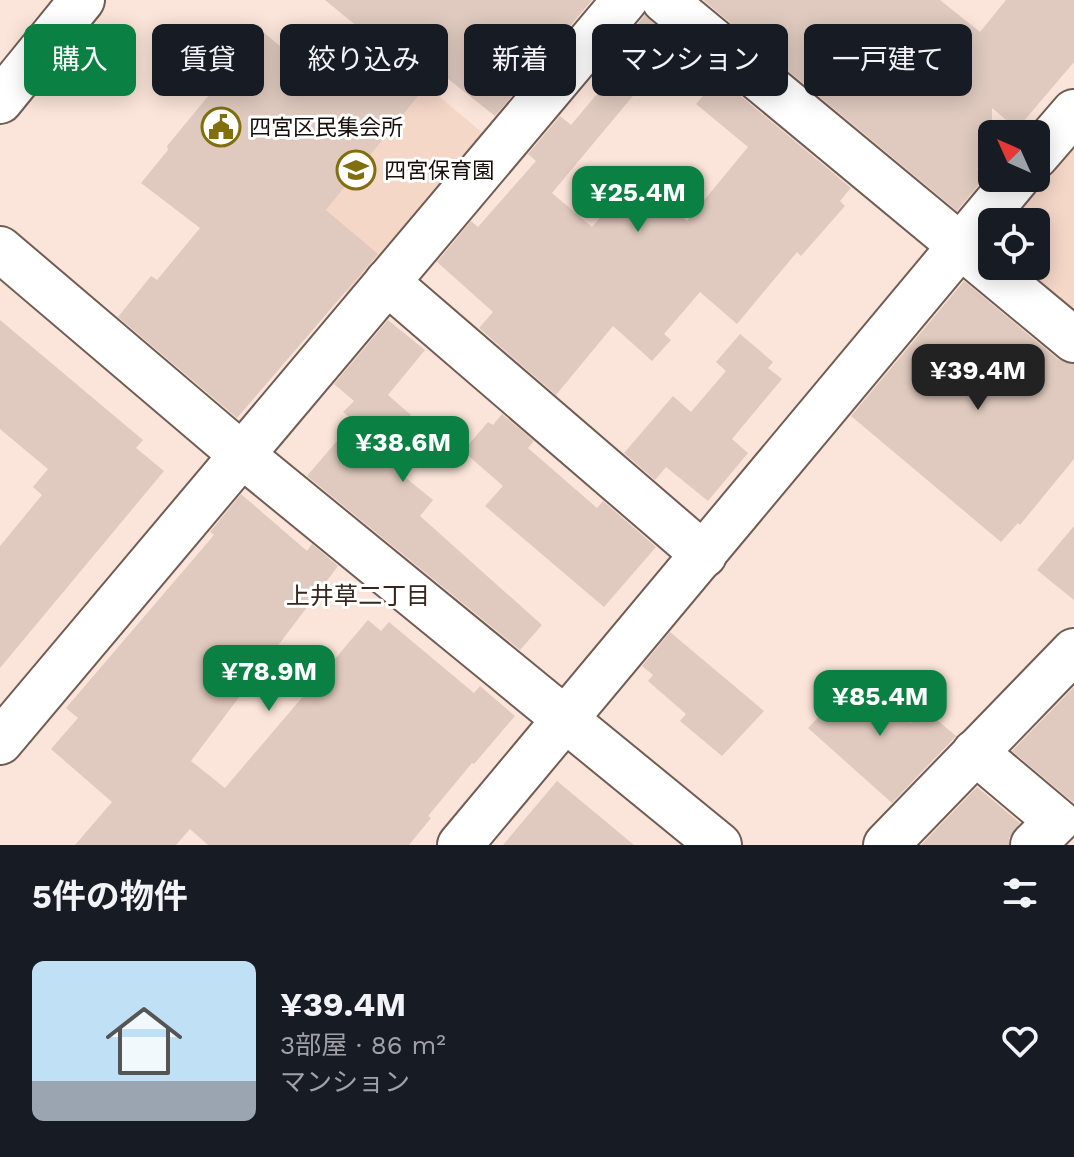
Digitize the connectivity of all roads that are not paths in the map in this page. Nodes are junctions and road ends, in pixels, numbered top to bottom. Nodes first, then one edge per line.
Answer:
1 (82, 0) edge
2 (625, 0) edge
3 (664, 0) edge
4 (0, 101) edge
5 (1074, 112) edge
6 (1050, 140) edge
7 (1005, 192) edge
8 (960, 245) junction
9 (0, 249) edge
10 (387, 282) junction
11 (1074, 340) edge
12 (242, 455) junction
13 (704, 555) junction
14 (1074, 651) edge
15 (567, 721) junction
16 (0, 742) edge
17 (975, 752) junction
18 (460, 845) edge
19 (719, 845) edge
20 (886, 845) edge
21 (1033, 845) edge

1 - 4 street
2 - 10 street
3 - 8 street
5 - 6 street
7 - 8 street
8 - 11 street
8 - 13 street
9 - 12 street
10 - 12 street
10 - 13 street
12 - 15 street
12 - 16 street
13 - 15 street
14 - 17 street
15 - 18 street
15 - 19 street
17 - 20 street
17 - 21 street

